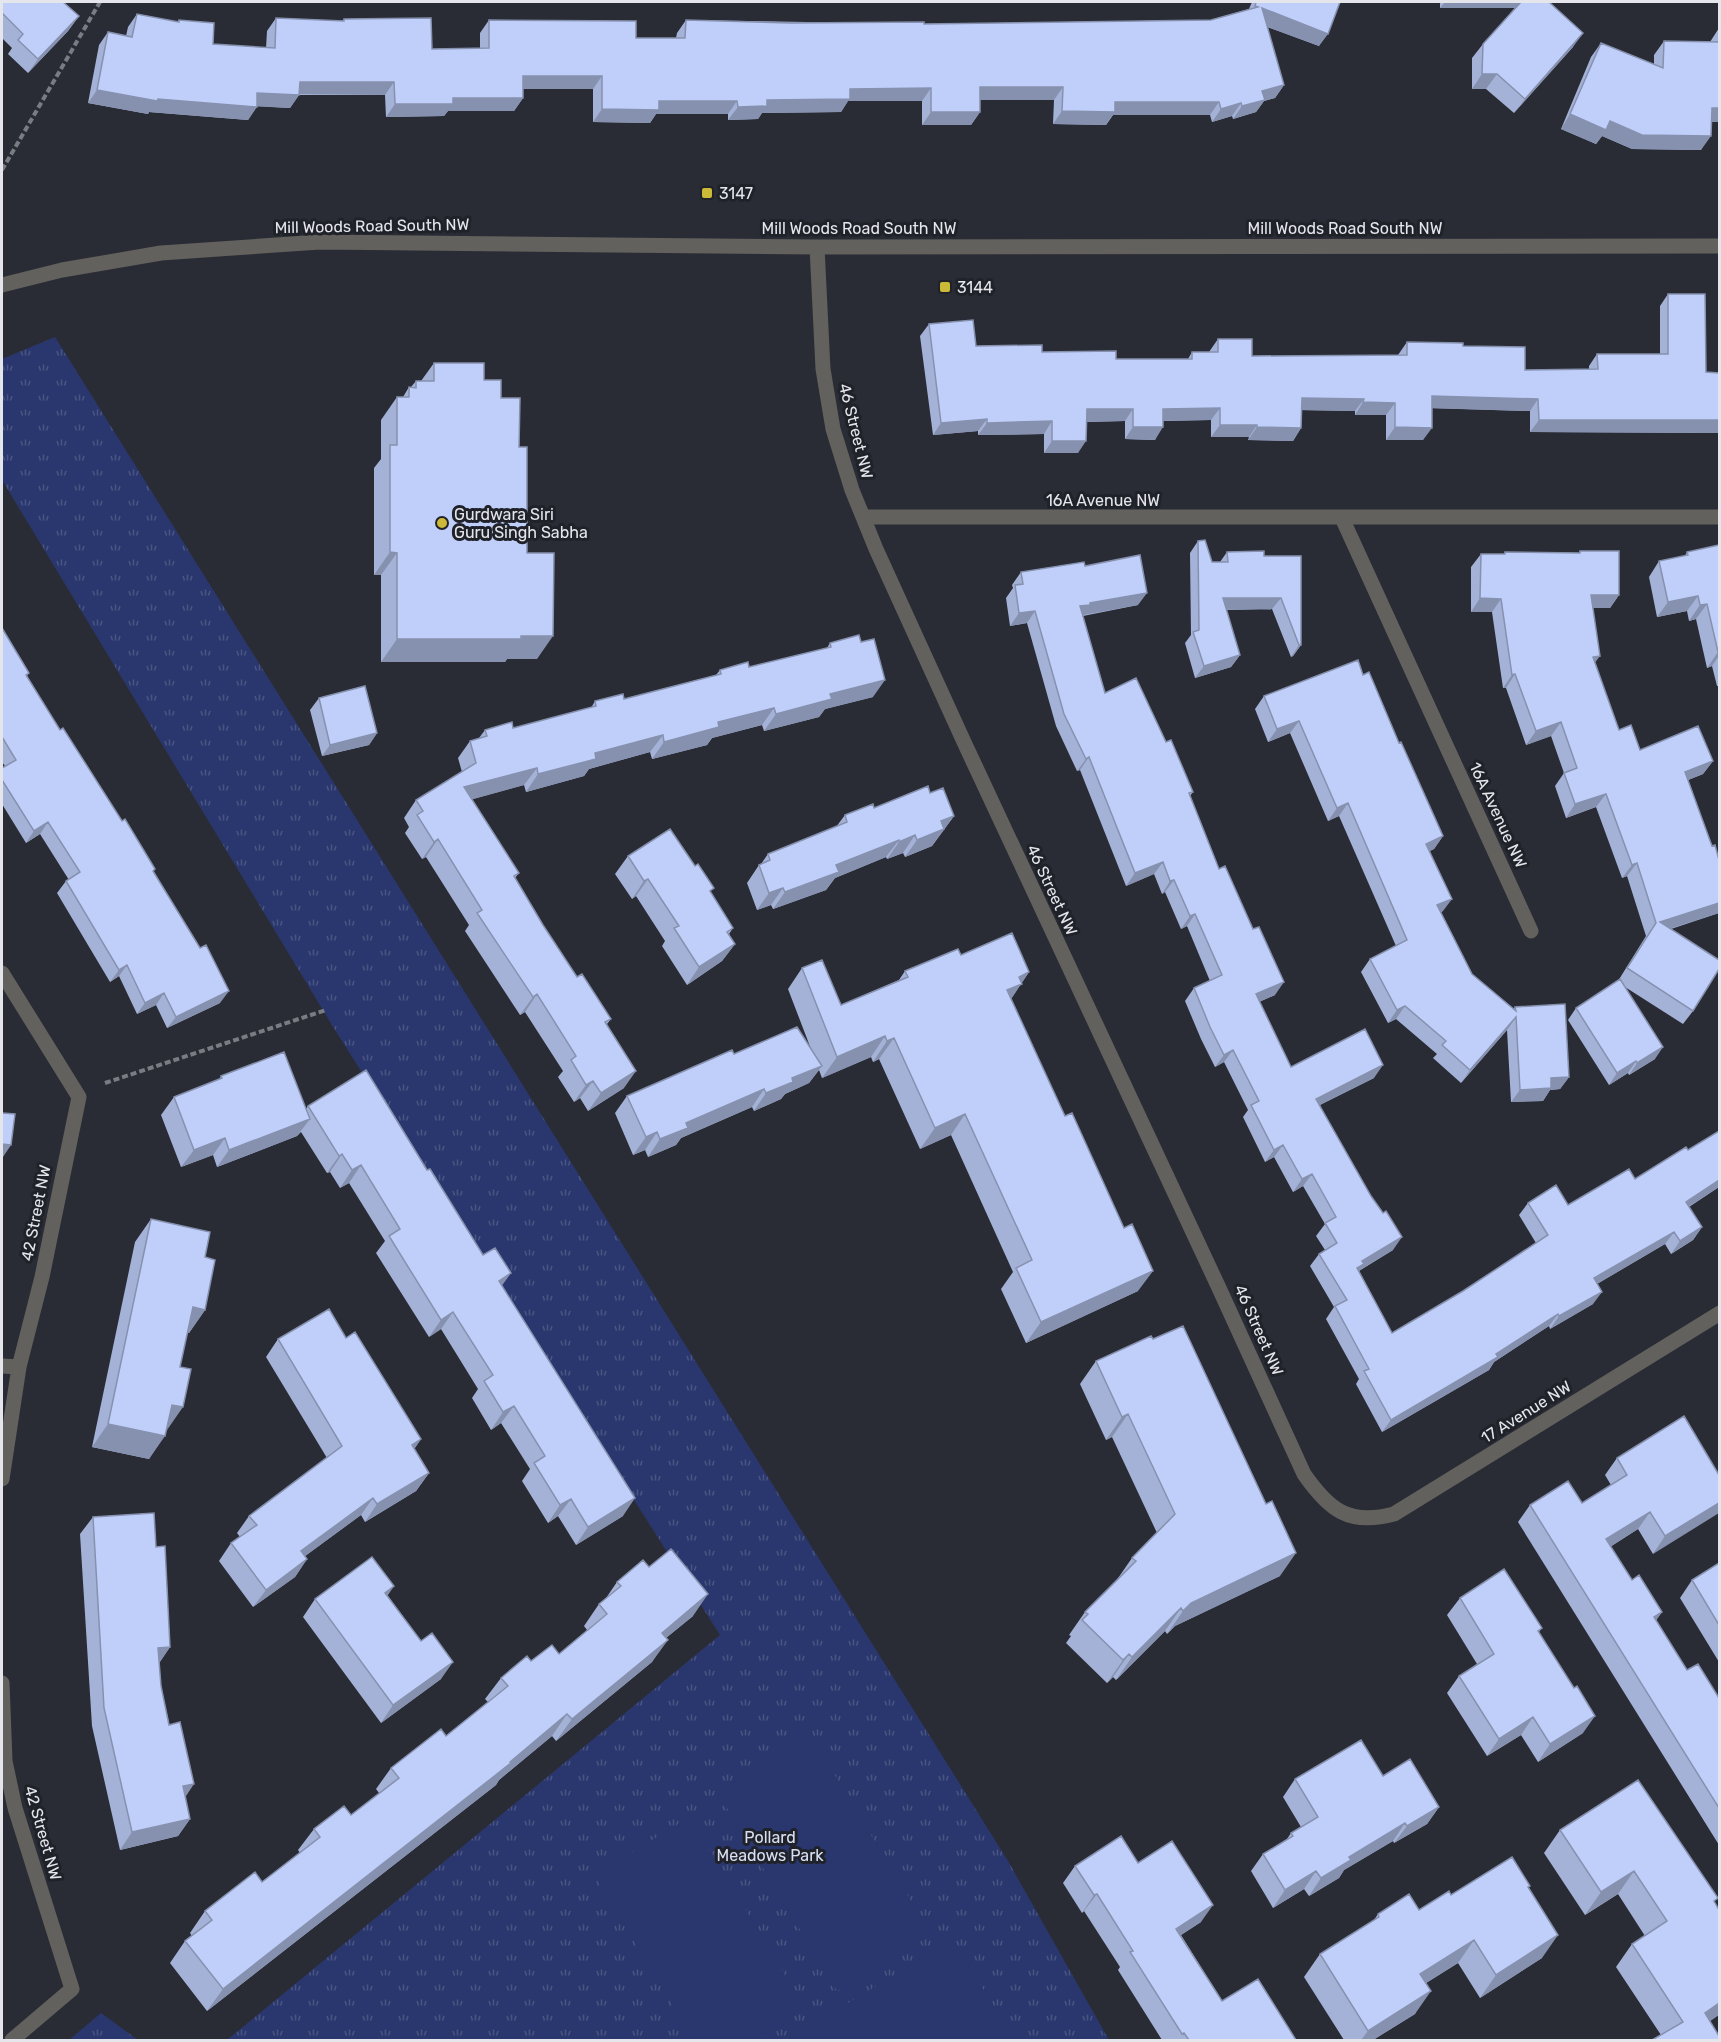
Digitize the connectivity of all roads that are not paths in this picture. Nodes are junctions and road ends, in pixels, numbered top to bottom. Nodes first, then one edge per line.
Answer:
1 (1719, 246) edge
2 (817, 247) junction
3 (2, 285) edge
4 (863, 517) junction
5 (1719, 517) edge
6 (1342, 518) junction
7 (1531, 931) dead end
8 (2, 973) edge
9 (1719, 1313) edge
10 (2, 1366) edge
11 (19, 1367) junction
12 (2, 1479) edge
13 (1345, 1515) joint
14 (2, 1683) edge
15 (12, 2040) edge

1 - 2 street, Mill Woods Road South NW
2 - 3 street, Mill Woods Road South NW
2 - 4 street, 46 Street NW
4 - 6 street, 16A Avenue NW
4 - 13 street, 46 Street NW
5 - 6 street, 16A Avenue NW
6 - 7 street, 16A Avenue NW
8 - 11 street, 42 Street NW
9 - 13 street, 17 Avenue NW
10 - 11 street
11 - 12 street, 42 Street NW
14 - 15 street, 42 Street NW

